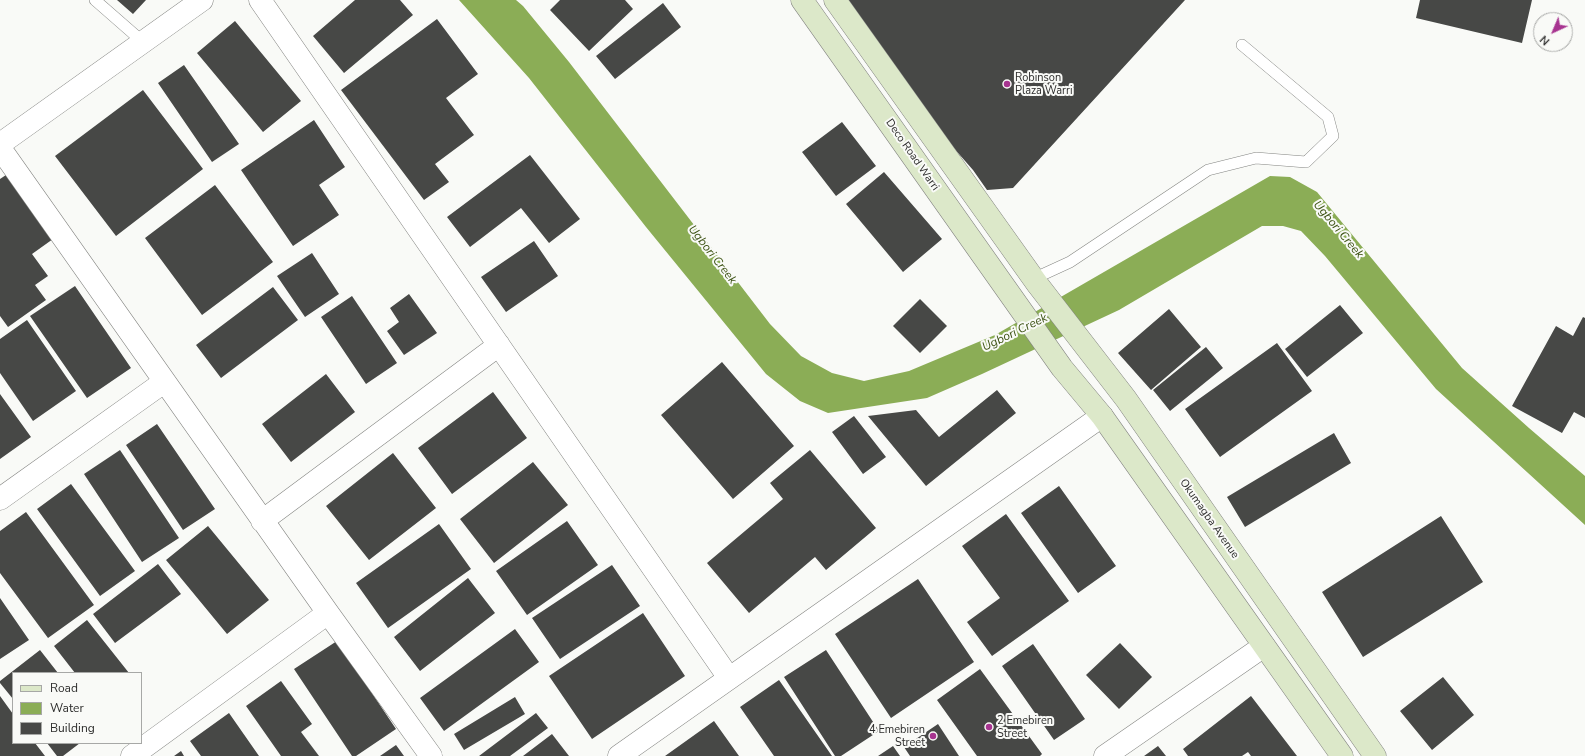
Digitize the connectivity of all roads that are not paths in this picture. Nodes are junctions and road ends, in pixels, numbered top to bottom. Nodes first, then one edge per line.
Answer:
1 (95, 0) edge
2 (202, 0) edge
3 (260, 0) edge
4 (802, 0) edge
5 (835, 0) edge
6 (143, 42) junction
7 (1242, 45) dead end
8 (0, 144) edge
9 (0, 148) edge
10 (1036, 282) junction
11 (499, 346) junction
12 (164, 382) junction
13 (1102, 416) junction
14 (0, 498) edge
15 (262, 521) junction
16 (328, 613) junction
17 (1264, 646) junction
18 (729, 678) junction
19 (132, 756) edge
20 (431, 756) edge
21 (619, 756) edge
22 (1106, 756) edge
23 (1342, 756) edge
24 (1375, 756) edge

1 - 6 lane
2 - 6 street
3 - 11 street
4 - 13 main road, Deco Road Warri
5 - 10 main road
6 - 8 street
7 - 10 lane
9 - 12 street
10 - 24 main road, Okumagba Avenue
11 - 15 street
11 - 18 street
12 - 14 street
12 - 15 street
13 - 17 main road
13 - 18 street
15 - 16 street
16 - 19 street
16 - 20 street
17 - 22 street
17 - 23 main road
18 - 21 street

